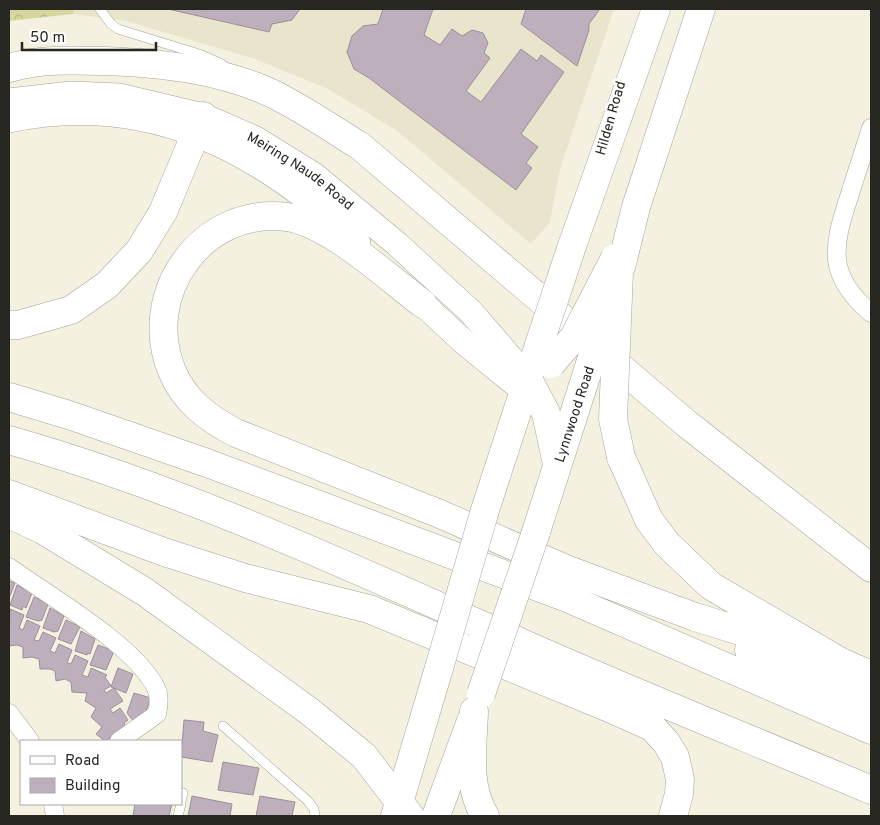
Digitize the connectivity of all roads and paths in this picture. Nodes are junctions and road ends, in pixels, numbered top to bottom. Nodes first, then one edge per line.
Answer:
1 (100, 9) edge
2 (656, 9) edge
3 (701, 9) edge
4 (628, 56) dead end
5 (9, 68) edge
6 (271, 94) junction
7 (9, 101) edge
8 (9, 120) edge
9 (199, 125) junction
10 (871, 128) edge
11 (575, 237) junction
12 (618, 266) junction
13 (423, 304) junction
14 (871, 313) edge
15 (9, 325) edge
16 (534, 372) junction
17 (9, 397) edge
18 (9, 440) edge
19 (558, 466) junction
20 (9, 494) edge
21 (9, 514) edge
22 (9, 568) edge
23 (871, 568) edge
24 (567, 598) junction
25 (841, 662) junction
26 (871, 675) edge
27 (477, 702) junction
28 (871, 702) edge
29 (9, 713) edge
30 (223, 726) dead end
31 (871, 730) edge
32 (29, 740) edge
33 (120, 740) edge
34 (775, 750) junction
35 (871, 790) edge
36 (871, 799) edge
37 (401, 812) edge
38 (314, 816) edge
39 (436, 816) edge
40 (485, 816) edge
41 (672, 816) edge

1 - 6 lane
2 - 11 main road
3 - 12 main road, Lynnwood Road
4 - 11 lane, Hilden Road
5 - 6 main road
6 - 23 main road
7 - 9 main road, Meiring Naude Road
8 - 9 main road, Meiring Naude Road
9 - 13 main road, Meiring Naude Road
9 - 15 main road
9 - 16 main road, Meiring Naude Road
10 - 14 street
11 - 16 main road, bridge
12 - 16 main road, bridge
12 - 19 main road, Lynnwood Road, bridge
12 - 25 main road, bridge
13 - 16 main road, Meiring Naude Road
13 - 25 main road
16 - 19 main road
16 - 37 main road, bridge
17 - 24 main road
18 - 34 main road
19 - 27 main road, Lynnwood Road, bridge
20 - 41 main road
21 - 37 main road
22 - 33 street
24 - 28 main road
24 - 31 main road
25 - 26 main road
27 - 39 main road, Lynnwood Road
27 - 40 main road
29 - 32 street
30 - 38 lane
34 - 35 main road
34 - 36 main road

